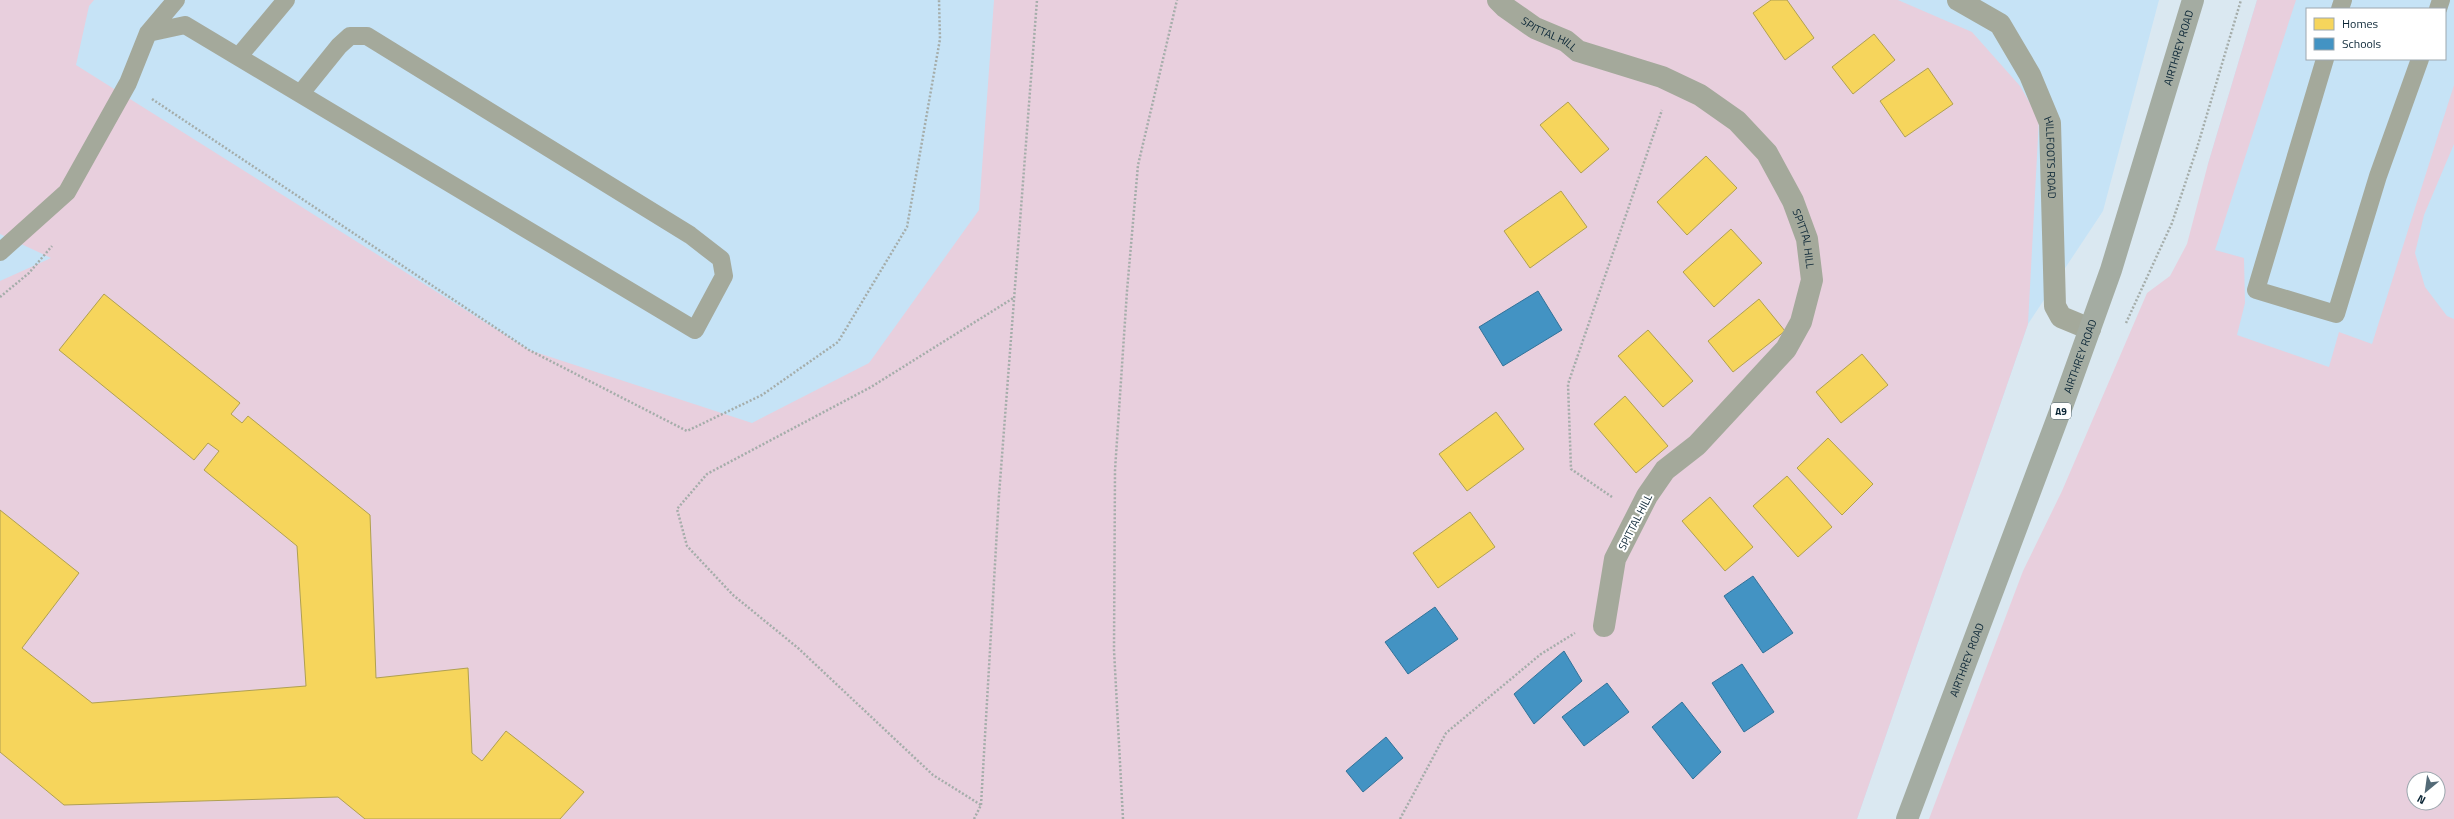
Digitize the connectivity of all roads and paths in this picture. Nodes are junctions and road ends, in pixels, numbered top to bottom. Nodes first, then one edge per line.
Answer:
1 (176, 0) edge
2 (286, 0) edge
3 (1037, 0) edge
4 (1177, 0) edge
5 (1498, 0) edge
6 (1958, 0) edge
7 (2193, 0) edge
8 (148, 33) junction
9 (239, 56) junction
10 (2325, 60) edge
11 (2420, 60) edge
12 (1672, 81) junction
13 (301, 93) junction
14 (0, 252) edge
15 (1015, 298) junction
16 (2090, 329) junction
17 (1639, 512) junction
18 (1604, 626) joint
19 (981, 805) junction
20 (974, 819) edge
21 (1124, 819) edge
22 (1400, 819) edge
23 (1907, 819) edge

1 - 8 lane
2 - 9 lane
3 - 15 path
4 - 21 path
5 - 12 street, SPITTAL HILL
6 - 16 street, HILLFOOTS ROAD
7 - 16 main road, AIRTHREY ROAD / A9
8 - 9 lane
8 - 14 lane
9 - 13 lane
10 - 11 lane
12 - 17 path
12 - 17 street, SPITTAL HILL
13 - 13 lane
15 - 19 path
15 - 19 path
16 - 23 main road, AIRTHREY ROAD / A9
17 - 18 street, SPITTAL HILL
18 - 22 path
19 - 20 path

